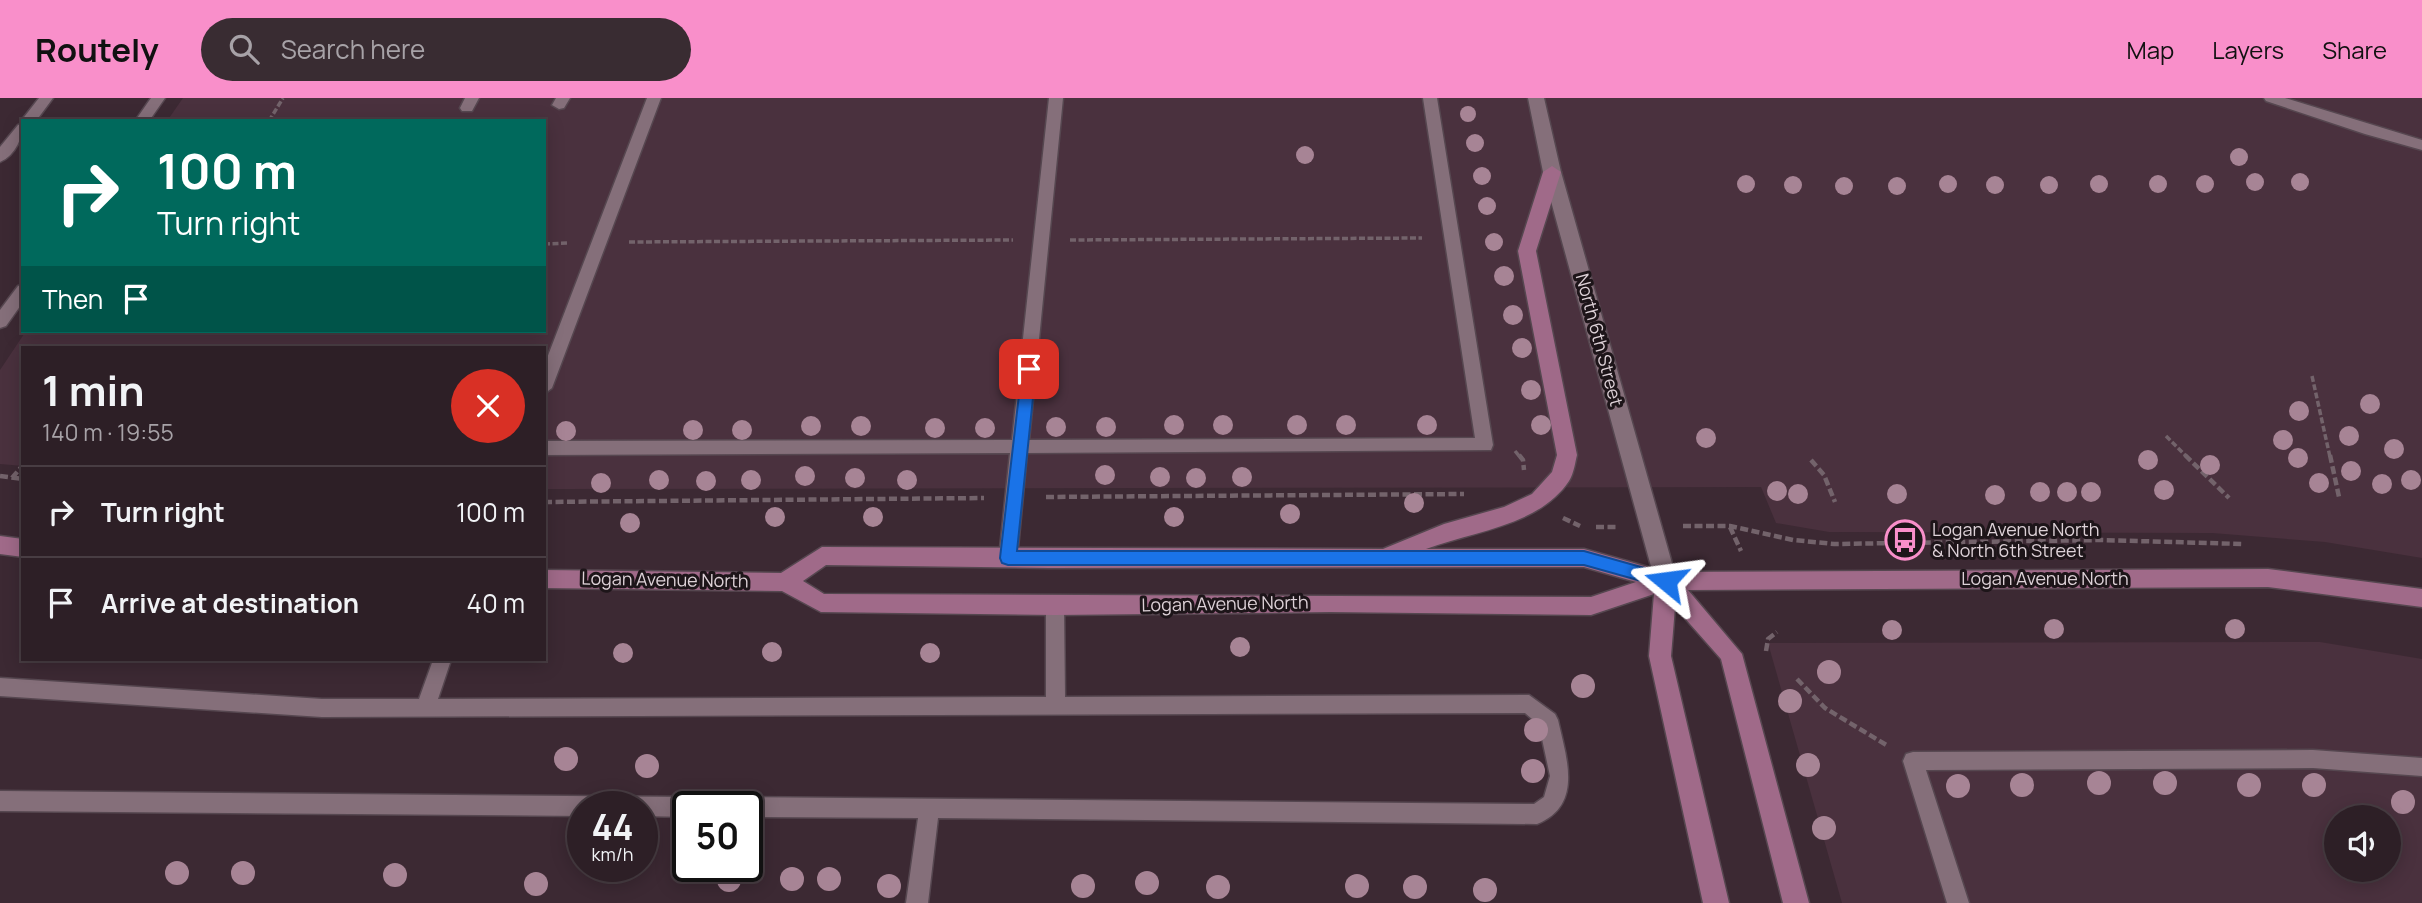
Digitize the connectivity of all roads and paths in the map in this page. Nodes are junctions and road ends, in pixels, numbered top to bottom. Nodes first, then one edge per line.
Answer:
1 (46, 98) edge
2 (158, 98) edge
3 (283, 98) edge
4 (654, 98) edge
5 (1056, 98) edge
6 (1430, 98) edge
7 (1536, 98) edge
8 (2271, 98) edge
9 (30, 119) edge
10 (143, 119) edge
11 (270, 119) edge
12 (21, 131) edge
13 (2422, 145) edge
14 (0, 157) edge
15 (1552, 172) junction
16 (21, 293) edge
17 (0, 323) edge
18 (2312, 376) dead end
19 (546, 383) edge
20 (2166, 436) dead end
21 (1021, 447) junction
22 (546, 448) edge
23 (1811, 460) dead end
24 (21, 467) edge
25 (0, 476) edge
26 (12, 478) junction
27 (21, 479) edge
28 (2339, 497) dead end
29 (2229, 498) dead end
30 (1835, 502) dead end
31 (1559, 516) dead end
32 (1730, 526) dead end
33 (1583, 527) dead end
34 (1793, 540) dead end
35 (0, 545) edge
36 (21, 548) edge
37 (1008, 558) junction
38 (1380, 558) junction
39 (546, 579) edge
40 (1666, 581) junction
41 (785, 582) junction
42 (2422, 597) edge
43 (1055, 606) junction
44 (1777, 632) dead end
45 (1766, 655) dead end
46 (442, 661) edge
47 (1797, 678) dead end
48 (0, 687) edge
49 (1055, 706) junction
50 (425, 708) junction
51 (1913, 761) junction
52 (2422, 766) edge
53 (0, 801) edge
54 (672, 807) edge
55 (763, 807) edge
56 (929, 809) junction
57 (917, 903) edge
58 (1716, 903) edge
59 (1796, 903) edge
60 (1958, 903) edge

1 - 9 lane
2 - 10 lane
3 - 11 path
4 - 19 lane
5 - 21 lane
6 - 21 lane
7 - 15 street, North 6th Street
8 - 13 lane
12 - 14 lane
15 - 38 main road
15 - 40 street, North 6th Street
16 - 17 lane
18 - 28 path
20 - 29 path
21 - 22 lane
21 - 37 lane
23 - 30 path
24 - 26 path
25 - 26 path
26 - 27 path
31 - 33 path
32 - 34 path
35 - 36 main road
37 - 38 main road, Logan Avenue North
37 - 41 main road, Logan Avenue North
38 - 40 main road, Logan Avenue North
39 - 41 main road, Logan Avenue North
40 - 42 main road, Logan Avenue North
40 - 43 main road, Logan Avenue North
40 - 58 main road, North 6th Street
40 - 59 main road, North 6th Street
41 - 43 main road, Logan Avenue North
43 - 49 lane
44 - 45 path
46 - 50 lane
47 - 51 path
48 - 50 lane
49 - 50 lane
49 - 56 lane
51 - 52 lane
51 - 60 lane
53 - 54 lane
55 - 56 lane
56 - 57 lane

